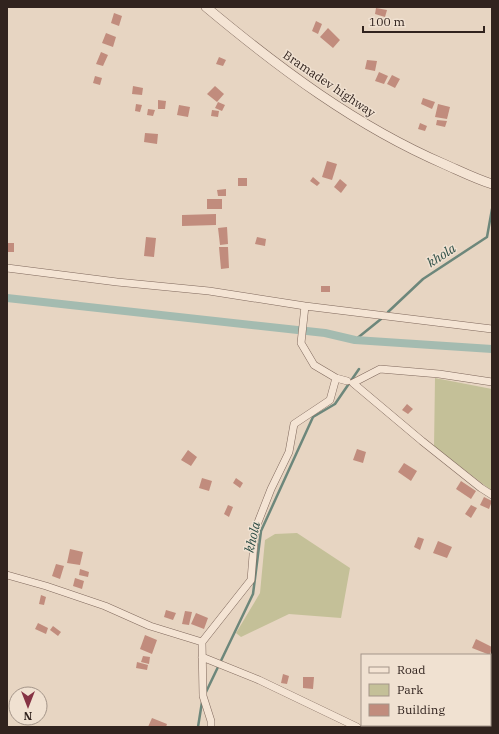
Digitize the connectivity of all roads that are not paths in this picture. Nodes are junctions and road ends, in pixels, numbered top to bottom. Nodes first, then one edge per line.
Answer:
1 (206, 7) edge
2 (489, 183) edge
3 (7, 268) edge
4 (305, 306) junction
5 (492, 329) edge
6 (336, 378) junction
7 (347, 381) dead end
8 (492, 382) edge
9 (492, 495) edge
10 (7, 575) edge
11 (202, 642) junction
12 (202, 656) junction
13 (211, 727) edge
14 (357, 727) edge

1 - 2 street, Bramadev highway
3 - 4 street
4 - 5 street
4 - 6 street
6 - 7 street
6 - 11 street
8 - 9 street
10 - 11 street
11 - 12 street
12 - 13 street
12 - 14 street

